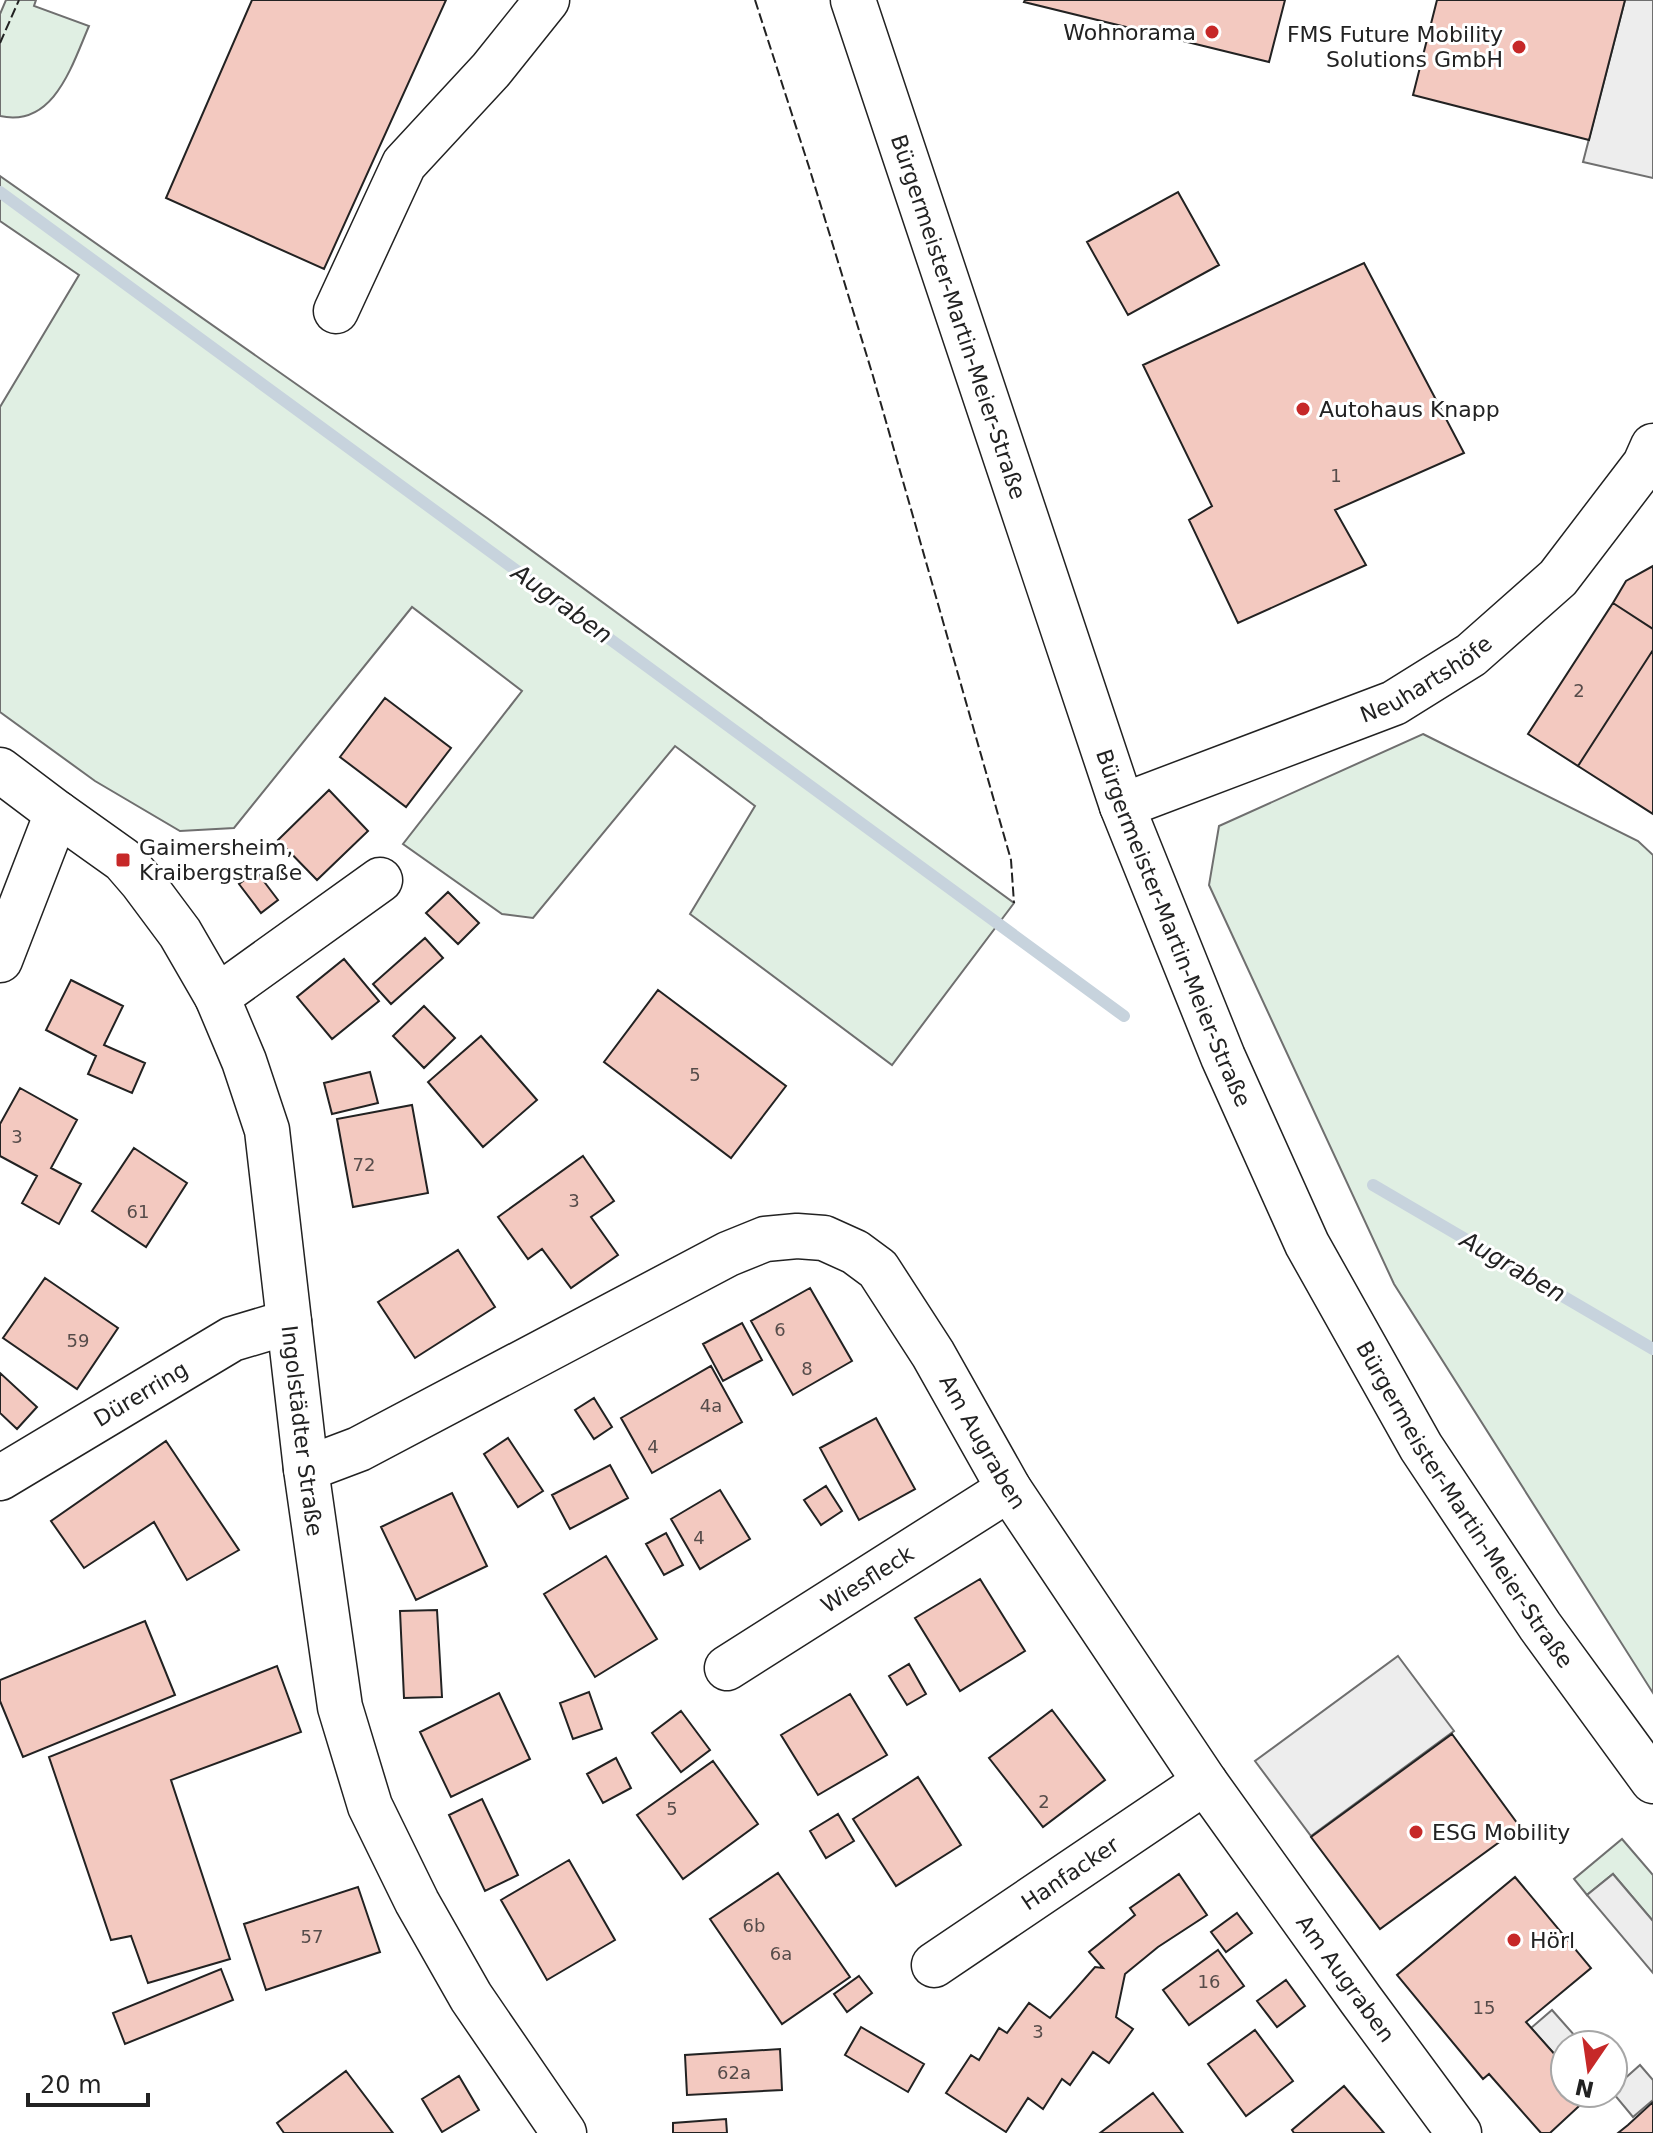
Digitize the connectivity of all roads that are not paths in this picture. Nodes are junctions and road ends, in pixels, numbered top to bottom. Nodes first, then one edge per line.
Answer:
1 (547, 0) edge
2 (853, 0) edge
3 (336, 311) dead end
4 (1650, 460) edge
5 (0, 770) edge
6 (1122, 806) junction
7 (57, 813) junction
8 (380, 880) dead end
9 (0, 960) edge
10 (217, 997) junction
11 (289, 1322) junction
12 (306, 1469) junction
13 (0, 1478) edge
14 (1009, 1489) junction
15 (727, 1668) dead end
16 (1653, 1781) edge
17 (1205, 1782) junction
18 (934, 1965) dead end
19 (564, 2133) edge
20 (1459, 2133) edge

1 - 3 street
2 - 6 street, Bürgermeister-Martin-Meier-Straße
4 - 6 street, Neuhartshöfe
5 - 7 street, Ingolstädter Straße
6 - 16 street, Bürgermeister-Martin-Meier-Straße
7 - 9 street
7 - 10 street, Ingolstädter Straße
8 - 10 street
10 - 11 street, Ingolstädter Straße
11 - 12 street, Ingolstädter Straße
11 - 13 street, Dürerring
12 - 14 street, Am Augraben
12 - 19 street, Ingolstädter Straße
14 - 15 street, Wiesfleck
14 - 17 street, Am Augraben
17 - 18 street, Hanfacker
17 - 20 street, Am Augraben

